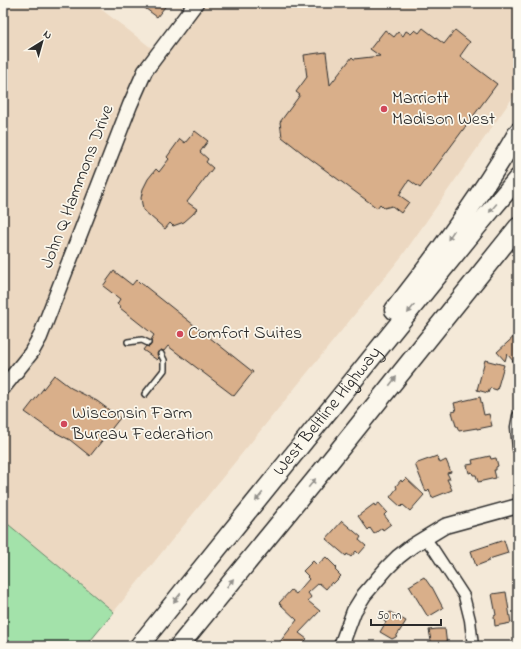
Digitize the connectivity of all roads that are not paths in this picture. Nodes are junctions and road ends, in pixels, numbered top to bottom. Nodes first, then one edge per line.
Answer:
1 (196, 3) edge
2 (518, 132) edge
3 (518, 178) edge
4 (518, 227) edge
5 (518, 245) edge
6 (128, 342) dead end
7 (148, 343) dead end
8 (417, 351) junction
9 (161, 354) dead end
10 (3, 388) edge
11 (145, 394) dead end
12 (518, 416) edge
13 (315, 427) junction
14 (518, 449) edge
15 (518, 506) edge
16 (424, 538) junction
17 (139, 646) edge
18 (179, 646) edge
19 (341, 646) edge
20 (473, 646) edge

1 - 10 street, John Q Hammons Drive
2 -> 13 highway
3 -> 13 highway, West Beltline Highway
4 - 8 highway, West Beltline Highway
5 - 8 highway
6 - 7 lane
18 -> 8 highway, West Beltline Highway
9 - 11 lane
12 - 14 street
13 -> 17 highway, West Beltline Highway
15 - 16 street
16 - 19 street
16 - 20 street

